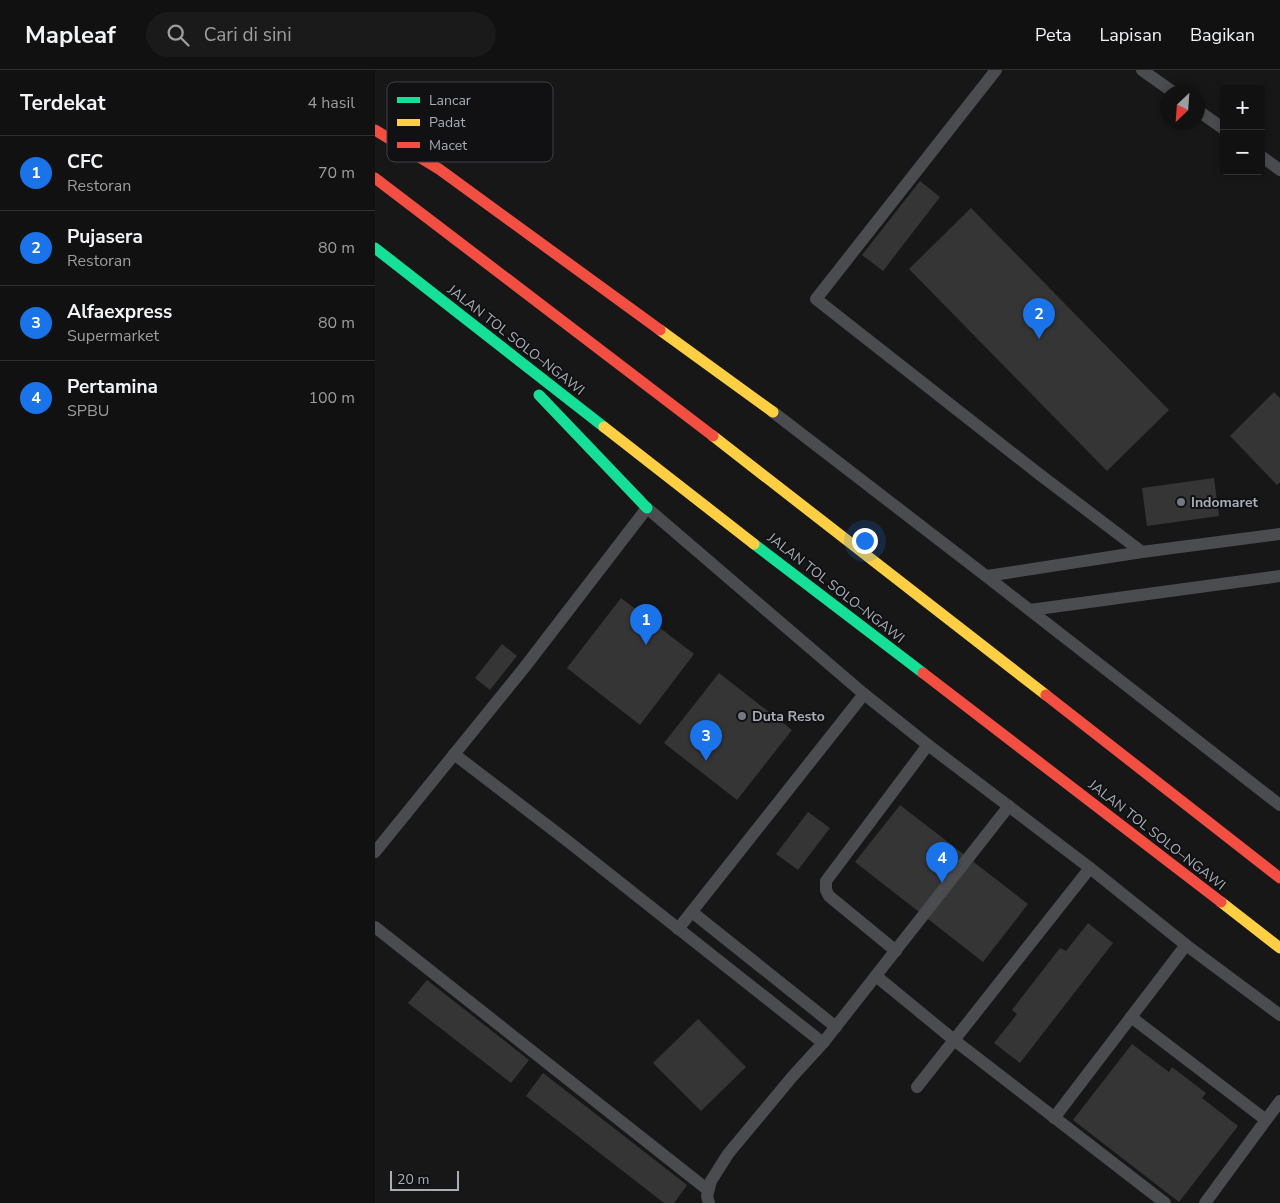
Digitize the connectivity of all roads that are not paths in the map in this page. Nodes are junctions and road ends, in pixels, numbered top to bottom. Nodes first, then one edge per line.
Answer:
1 (996, 70) edge
2 (1142, 70) edge
3 (1163, 85) edge
4 (1205, 116) edge
5 (1220, 126) edge
6 (375, 130) edge
7 (387, 138) edge
8 (1265, 159) edge
9 (426, 162) edge
10 (1280, 170) edge
11 (375, 178) edge
12 (375, 248) edge
13 (474, 327) junction
14 (521, 375) dead end
15 (534, 389) dead end
16 (773, 412) joint
17 (647, 508) junction
18 (1280, 534) edge
19 (1142, 552) junction
20 (987, 576) junction
21 (1280, 576) edge
22 (1030, 610) junction
23 (864, 694) junction
24 (928, 745) junction
25 (454, 754) junction
26 (1280, 805) edge
27 (1009, 806) junction
28 (375, 852) edge
29 (1090, 868) junction
30 (1280, 878) edge
31 (692, 912) junction
32 (375, 927) edge
33 (678, 929) junction
34 (1186, 945) junction
35 (1280, 948) edge
36 (896, 950) junction
37 (876, 976) junction
38 (1280, 1015) edge
39 (1131, 1017) junction
40 (836, 1027) junction
41 (954, 1040) junction
42 (823, 1043) junction
43 (917, 1087) dead end
44 (1280, 1101) edge
45 (1054, 1118) junction
46 (1266, 1120) junction
47 (709, 1197) edge
48 (1165, 1203) edge
49 (1205, 1203) edge

1 - 19 lane
2 - 3 lane
4 - 5 lane
6 - 7 highway
8 - 10 lane
9 - 16 highway
11 - 30 highway
12 - 13 highway, JALAN TOL SOLO–NGAWI
13 - 14 highway
13 - 35 highway, JALAN TOL SOLO–NGAWI
15 - 17 highway
16 - 20 lane
17 - 23 lane
17 - 25 lane
18 - 19 lane
19 - 20 lane
20 - 22 lane
21 - 22 lane
22 - 26 lane
23 - 24 lane
23 - 31 lane
24 - 27 lane
24 - 36 lane
25 - 28 lane
25 - 33 lane
27 - 29 lane
27 - 36 lane
29 - 34 lane
29 - 41 lane
31 - 33 lane
31 - 40 lane
32 - 47 lane
33 - 42 lane
34 - 38 lane
34 - 39 lane
36 - 37 lane
37 - 40 lane
37 - 41 lane
39 - 45 lane
39 - 46 lane
40 - 42 lane
41 - 43 lane
41 - 45 lane
42 - 47 lane
44 - 46 lane
45 - 48 lane
46 - 49 lane

